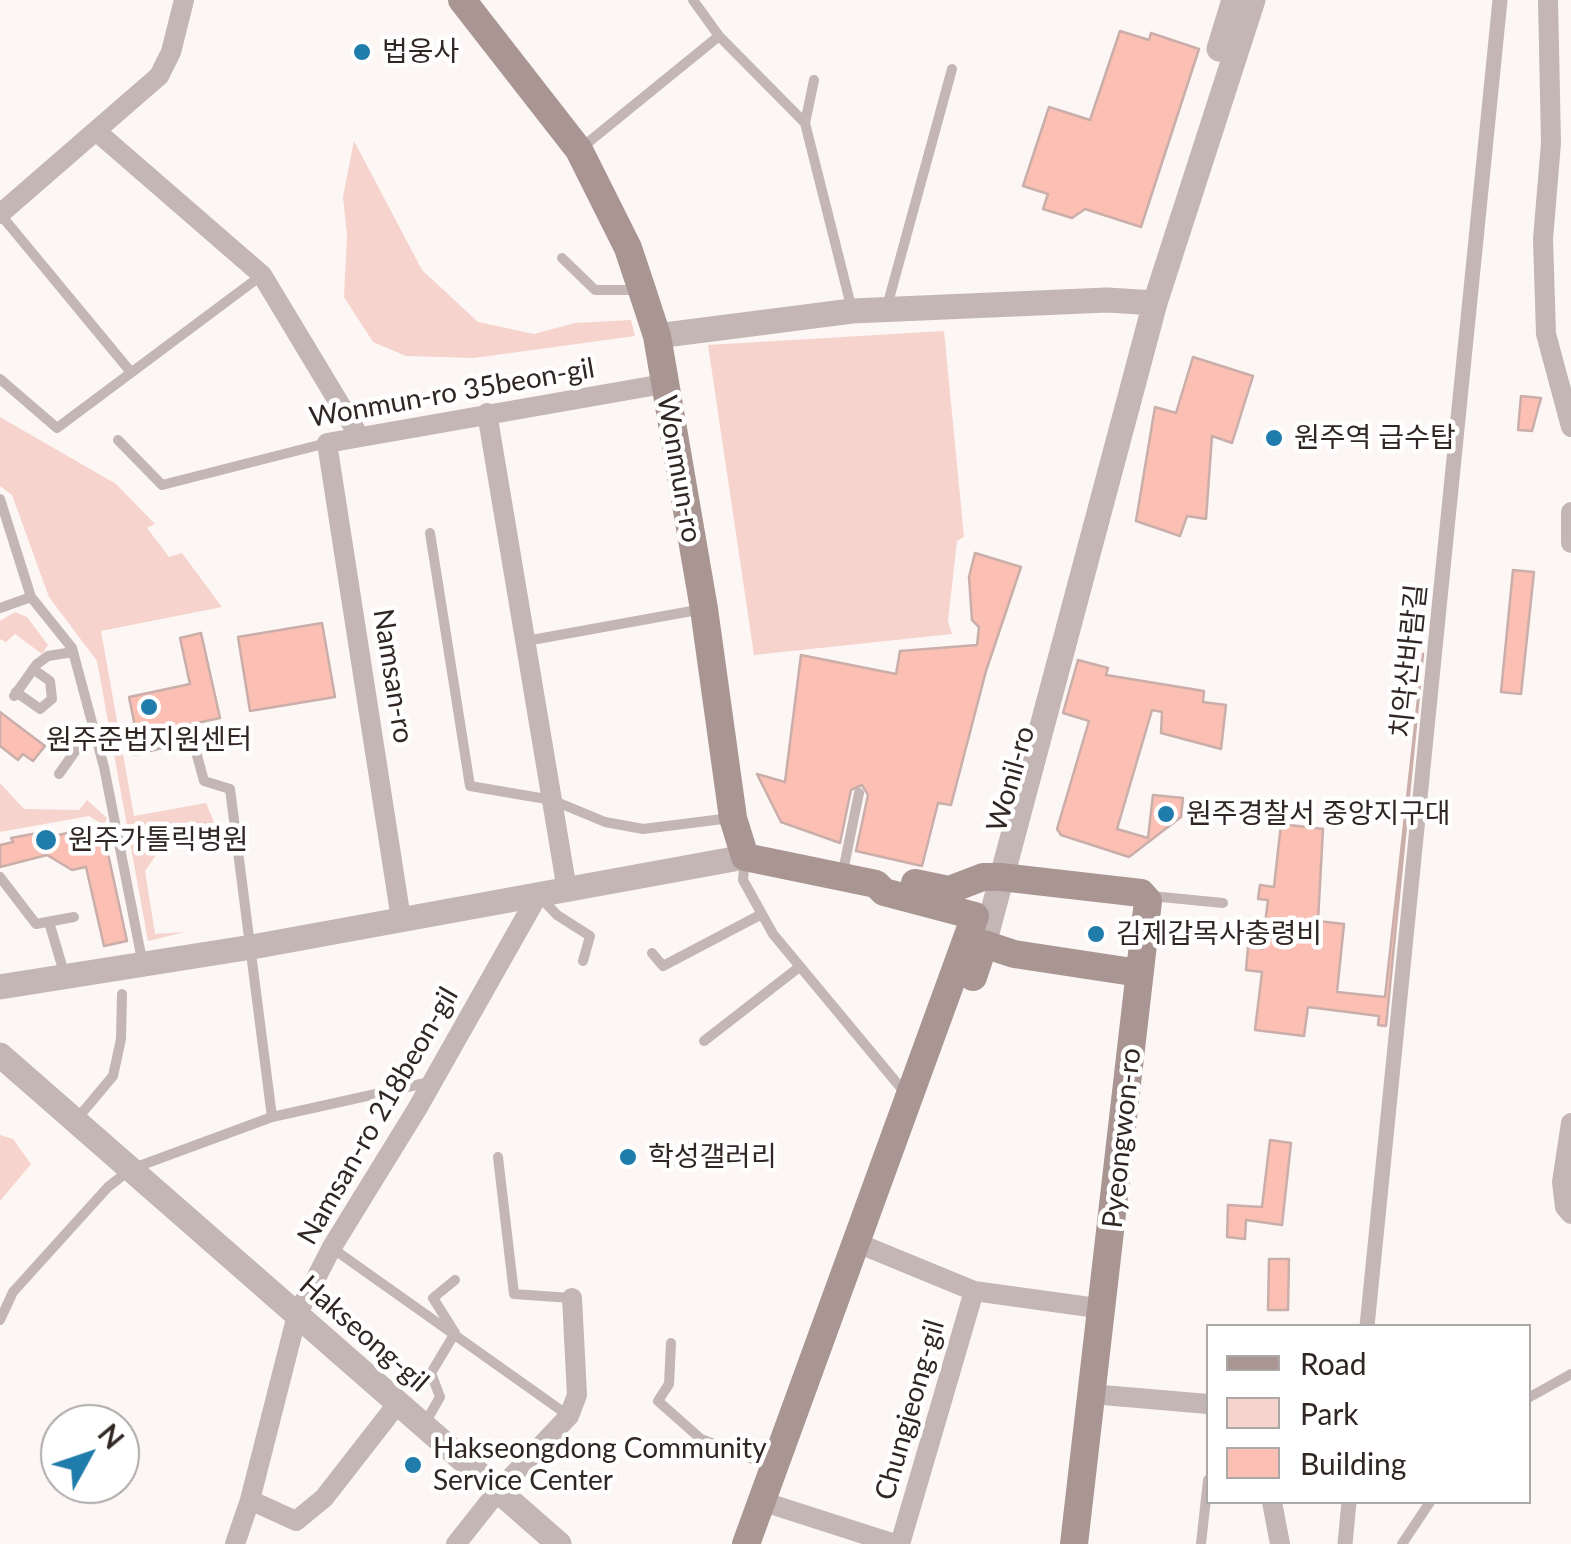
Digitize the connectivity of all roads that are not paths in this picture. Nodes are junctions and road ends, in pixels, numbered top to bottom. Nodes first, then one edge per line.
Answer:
1 (184, 0) edge
2 (462, 0) edge
3 (692, 0) edge
4 (1234, 0) edge
5 (1253, 0) edge
6 (1500, 0) edge
7 (1548, 0) edge
8 (720, 36) junction
9 (952, 69) dead end
10 (814, 80) dead end
11 (805, 123) junction
12 (96, 131) junction
13 (579, 150) junction
14 (0, 214) edge
15 (562, 258) dead end
16 (262, 275) junction
17 (642, 290) junction
18 (1148, 301) junction
19 (852, 311) junction
20 (886, 311) junction
21 (657, 336) junction
22 (130, 371) junction
23 (0, 378) edge
24 (663, 384) junction
25 (487, 413) junction
26 (1570, 421) edge
27 (358, 436) junction
28 (118, 440) dead end
29 (327, 443) junction
30 (0, 499) edge
31 (1571, 512) edge
32 (430, 533) dead end
33 (1571, 543) edge
34 (32, 597) junction
35 (0, 608) edge
36 (704, 609) junction
37 (526, 641) junction
38 (73, 652) junction
39 (33, 669) junction
40 (93, 726) junction
41 (135, 750) dead end
42 (59, 774) dead end
43 (859, 794) dead end
44 (552, 800) junction
45 (732, 818) junction
46 (745, 857) junction
47 (842, 876) junction
48 (0, 877) edge
49 (992, 877) junction
50 (876, 884) junction
51 (568, 890) junction
52 (538, 896) junction
53 (1145, 896) junction
54 (1223, 903) dead end
55 (760, 915) junction
56 (975, 916) junction
57 (74, 917) dead end
58 (402, 919) junction
59 (50, 922) junction
60 (984, 944) junction
61 (252, 947) junction
62 (652, 953) dead end
63 (583, 961) dead end
64 (144, 965) junction
65 (798, 968) junction
66 (1139, 973) junction
67 (65, 977) junction
68 (952, 981) junction
69 (0, 987) edge
70 (122, 994) dead end
71 (704, 1041) dead end
72 (0, 1055) edge
73 (430, 1082) junction
74 (908, 1096) junction
75 (272, 1118) junction
76 (76, 1121) junction
77 (1571, 1123) edge
78 (498, 1157) dead end
79 (130, 1169) junction
80 (1571, 1214) edge
81 (855, 1242) junction
82 (332, 1247) junction
83 (454, 1280) dead end
84 (974, 1291) junction
85 (572, 1298) joint
86 (1104, 1309) junction
87 (297, 1315) junction
88 (0, 1320) edge
89 (1367, 1324) edge
90 (455, 1333) junction
91 (671, 1343) dead end
92 (1571, 1374) edge
93 (1091, 1394) junction
94 (1531, 1396) edge
95 (398, 1403) junction
96 (1206, 1404) edge
97 (569, 1416) junction
98 (424, 1426) junction
99 (774, 1467) junction
100 (498, 1491) junction
101 (250, 1500) junction
102 (761, 1501) junction
103 (1206, 1501) edge
104 (1272, 1504) edge
105 (1350, 1504) edge
106 (1429, 1504) edge
107 (234, 1544) edge
108 (456, 1544) edge
109 (559, 1544) edge
110 (746, 1544) edge
111 (897, 1544) edge
112 (1074, 1544) edge
113 (1202, 1544) edge
114 (1280, 1544) edge
115 (1345, 1544) edge
116 (1402, 1544) edge

1 - 12 street
2 - 13 main road, Wonmun-ro
3 - 8 lane
4 - 18 street, Wonil-ro
5 - 18 street, Wonil-ro
6 - 89 street, 치악산바람길
7 - 26 street
8 - 11 lane
8 - 13 lane
9 - 20 lane
10 - 11 lane
11 - 19 lane
12 - 14 street
12 - 16 street
13 - 17 main road, Wonmun-ro
14 - 22 lane
15 - 17 lane
16 - 22 lane
16 - 27 street
17 - 21 main road, Wonmun-ro
18 - 20 street
18 - 49 street, Wonil-ro
18 - 49 street, Wonil-ro
19 - 20 street
19 - 21 street
21 - 24 main road, Wonmun-ro
22 - 23 lane
24 - 25 street, Wonmun-ro 35beon-gil
24 - 36 main road, Wonmun-ro
25 - 27 street, Wonmun-ro 35beon-gil
25 - 37 street
27 - 29 street, Wonmun-ro 35beon-gil
28 - 29 lane, Wonmun-ro 35beon-gil
29 - 58 street, Namsan-ro
30 - 34 lane
31 - 33 street
32 - 44 lane
34 - 35 lane
34 - 38 lane
36 - 37 lane
36 - 45 main road, Wonmun-ro
37 - 44 street
38 - 39 lane
38 - 40 lane
39 - 39 lane
40 - 42 lane
40 - 64 lane
41 - 61 lane
43 - 47 lane
44 - 45 lane
44 - 51 street
45 - 46 main road, Wonmun-ro
46 - 47 main road
46 - 51 street
46 - 55 lane
47 - 50 main road
48 - 59 lane
49 - 50 main road
49 - 53 main road
49 - 56 street, Wonil-ro
49 - 60 street
50 - 56 main road
51 - 52 street
52 - 58 street
52 - 63 lane
52 - 73 street, Namsan-ro 218beon-gil
53 - 54 lane
53 - 66 main road, Pyeongwon-ro
55 - 62 lane
55 - 65 lane
56 - 60 street
56 - 68 main road, Wonil-ro
57 - 59 lane
58 - 61 street
59 - 67 lane
60 - 66 main road
60 - 68 main road
61 - 64 street
61 - 75 lane
64 - 67 street
65 - 71 lane
65 - 74 lane
66 - 86 main road, Pyeongwon-ro
67 - 69 street
68 - 74 main road, Wonil-ro
70 - 76 lane
72 - 76 street, Hakseong-gil
73 - 75 lane
73 - 82 street, Namsan-ro 218beon-gil
74 - 81 main road, Wonil-ro
75 - 79 lane
76 - 79 street, Hakseong-gil
77 - 80 street
78 - 85 lane
79 - 87 street, Hakseong-gil
79 - 88 lane
81 - 84 street
81 - 99 main road, Wonil-ro
82 - 87 street, Namsan-ro 218beon-gil
82 - 90 lane
83 - 90 lane
84 - 86 street
84 - 111 street, Chungjeong-gil
85 - 97 street
86 - 93 main road, Pyeongwon-ro
87 - 95 street, Hakseong-gil
87 - 101 street, Namsan-ro 218beon-gil
90 - 97 lane
90 - 98 lane
91 - 99 lane
92 - 94 lane
93 - 96 street
93 - 112 main road, Pyeongwon-ro
95 - 98 street, Hakseong-gil
95 - 101 street
97 - 100 street
98 - 100 street, Hakseong-gil
99 - 102 main road, Wonil-ro
100 - 108 street
100 - 109 street, Hakseong-gil
101 - 107 street, Namsan-ro 218beon-gil
102 - 110 main road, Wonil-ro
102 - 111 street
103 - 113 lane
104 - 114 street
105 - 115 street
106 - 116 lane

